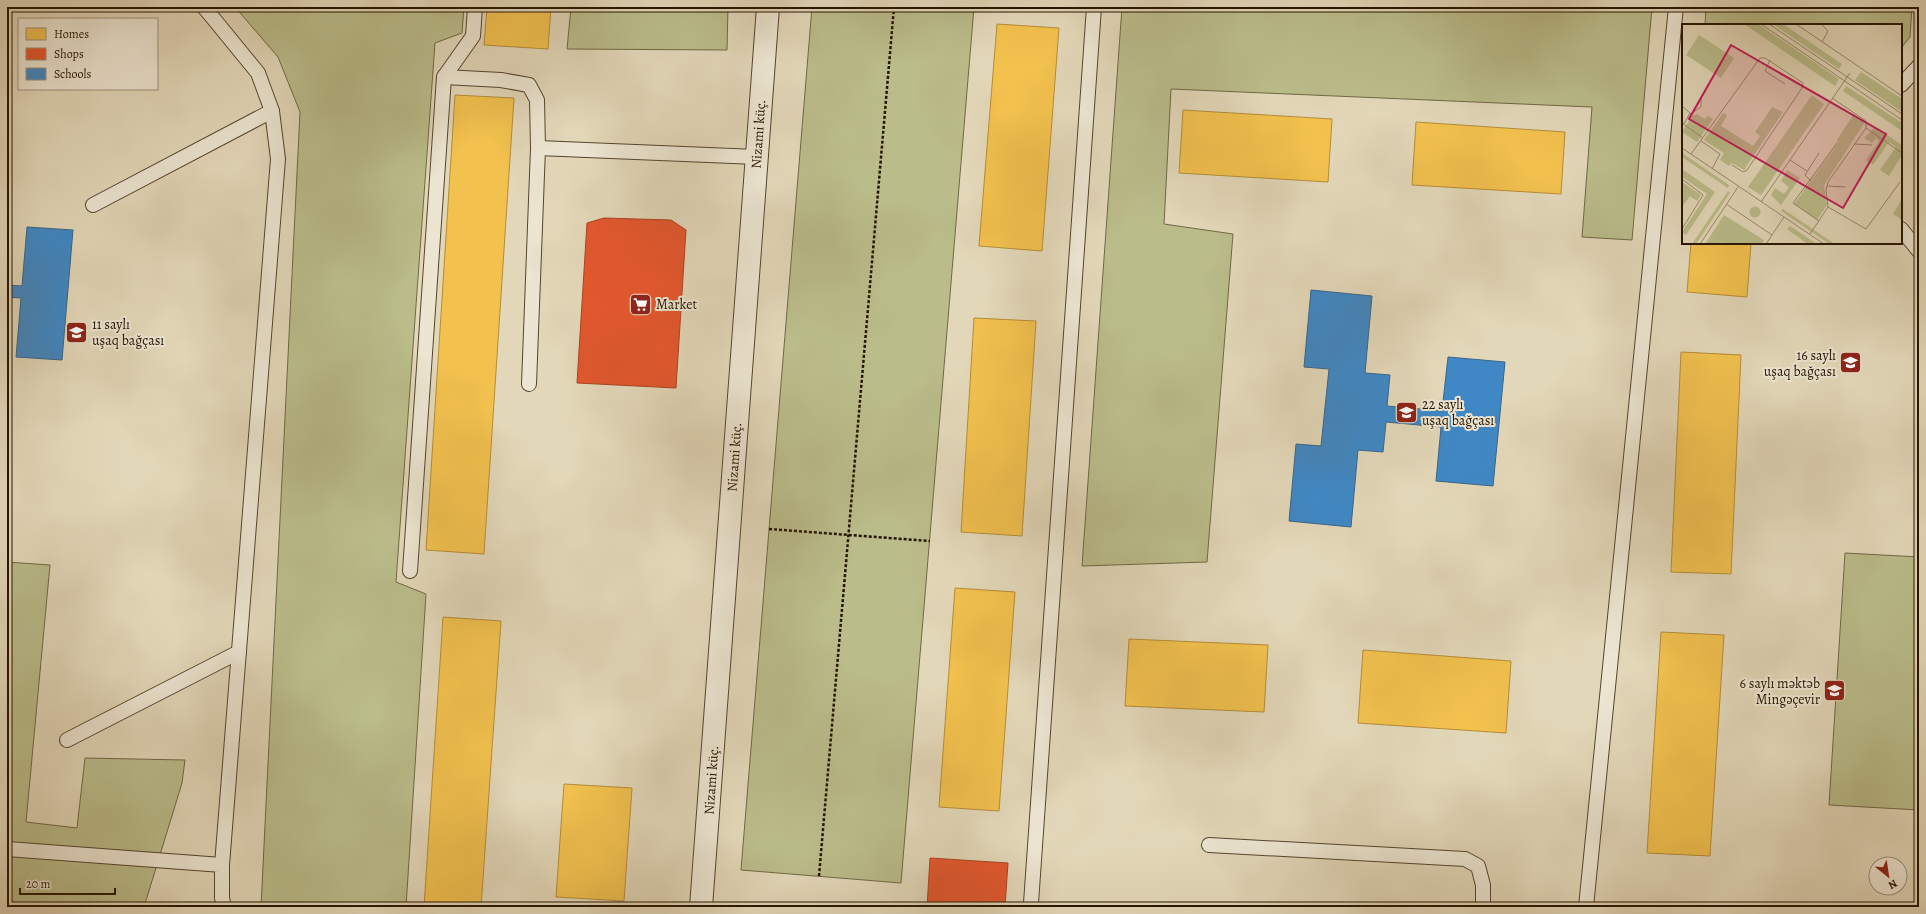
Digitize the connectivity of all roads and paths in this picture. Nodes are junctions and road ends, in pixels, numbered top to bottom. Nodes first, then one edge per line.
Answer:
1 (204, 7) edge
2 (475, 7) edge
3 (768, 7) edge
4 (894, 7) edge
5 (1094, 7) edge
6 (1676, 7) edge
7 (1919, 66) edge
8 (444, 77) junction
9 (1902, 84) edge
10 (272, 111) junction
11 (538, 148) junction
12 (757, 157) junction
13 (93, 205) dead end
14 (1902, 230) edge
15 (1919, 251) edge
16 (529, 384) dead end
17 (769, 529) dead end
18 (848, 536) junction
19 (930, 541) dead end
20 (410, 571) dead end
21 (239, 652) junction
22 (67, 740) dead end
23 (1209, 845) dead end
24 (7, 849) edge
25 (222, 865) junction
26 (819, 876) dead end
27 (224, 907) edge
28 (701, 907) edge
29 (1032, 907) edge
30 (1483, 907) edge
31 (1586, 907) edge

1 - 10 lane
2 - 8 lane
3 - 12 street, Nizami küç.
4 - 18 path
5 - 29 lane
6 - 31 lane
7 - 9 lane
8 - 11 lane
8 - 20 lane
10 - 13 lane
10 - 21 lane
11 - 12 lane
11 - 16 lane
12 - 28 street, Nizami küç.
14 - 15 lane
17 - 18 path
18 - 19 path
18 - 26 path
21 - 22 lane
21 - 25 lane
23 - 30 lane
24 - 25 lane
25 - 27 lane

